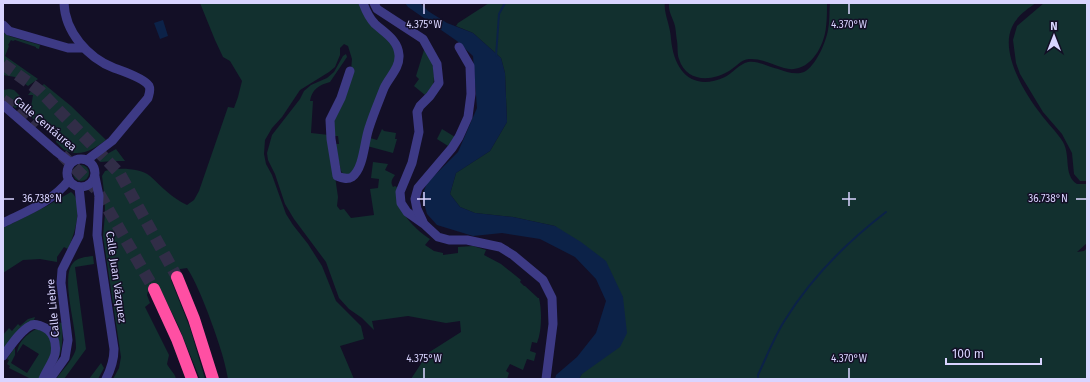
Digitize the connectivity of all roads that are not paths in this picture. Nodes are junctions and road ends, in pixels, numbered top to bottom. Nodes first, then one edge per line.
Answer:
1 (64, 3) edge
2 (363, 3) edge
3 (374, 3) edge
4 (3, 25) edge
5 (459, 47) dead end
6 (84, 48) junction
7 (350, 71) dead end
8 (5, 110) edge
9 (87, 160) junction
10 (71, 163) junction
11 (95, 177) junction
12 (68, 180) junction
13 (79, 187) junction
14 (3, 223) edge
15 (424, 224) junction
16 (177, 277) tunnel mouth
17 (154, 289) tunnel mouth
18 (3, 356) edge
19 (43, 379) edge
20 (50, 379) edge
21 (106, 379) edge
22 (192, 379) edge
23 (213, 379) edge
24 (546, 379) edge

1 - 6 street
2 - 7 street
3 - 15 street
4 - 6 street
5 - 15 street
6 - 9 street
8 - 10 street, Calle Centáurea
9 - 10 street
9 - 11 street
10 - 12 street
11 - 13 street
11 - 21 street, Calle Juan Vázquez
12 - 13 street
12 - 14 street
13 - 20 street, Calle Liebre
15 - 24 street
16 - 23 highway
17 - 22 highway
18 - 19 street

